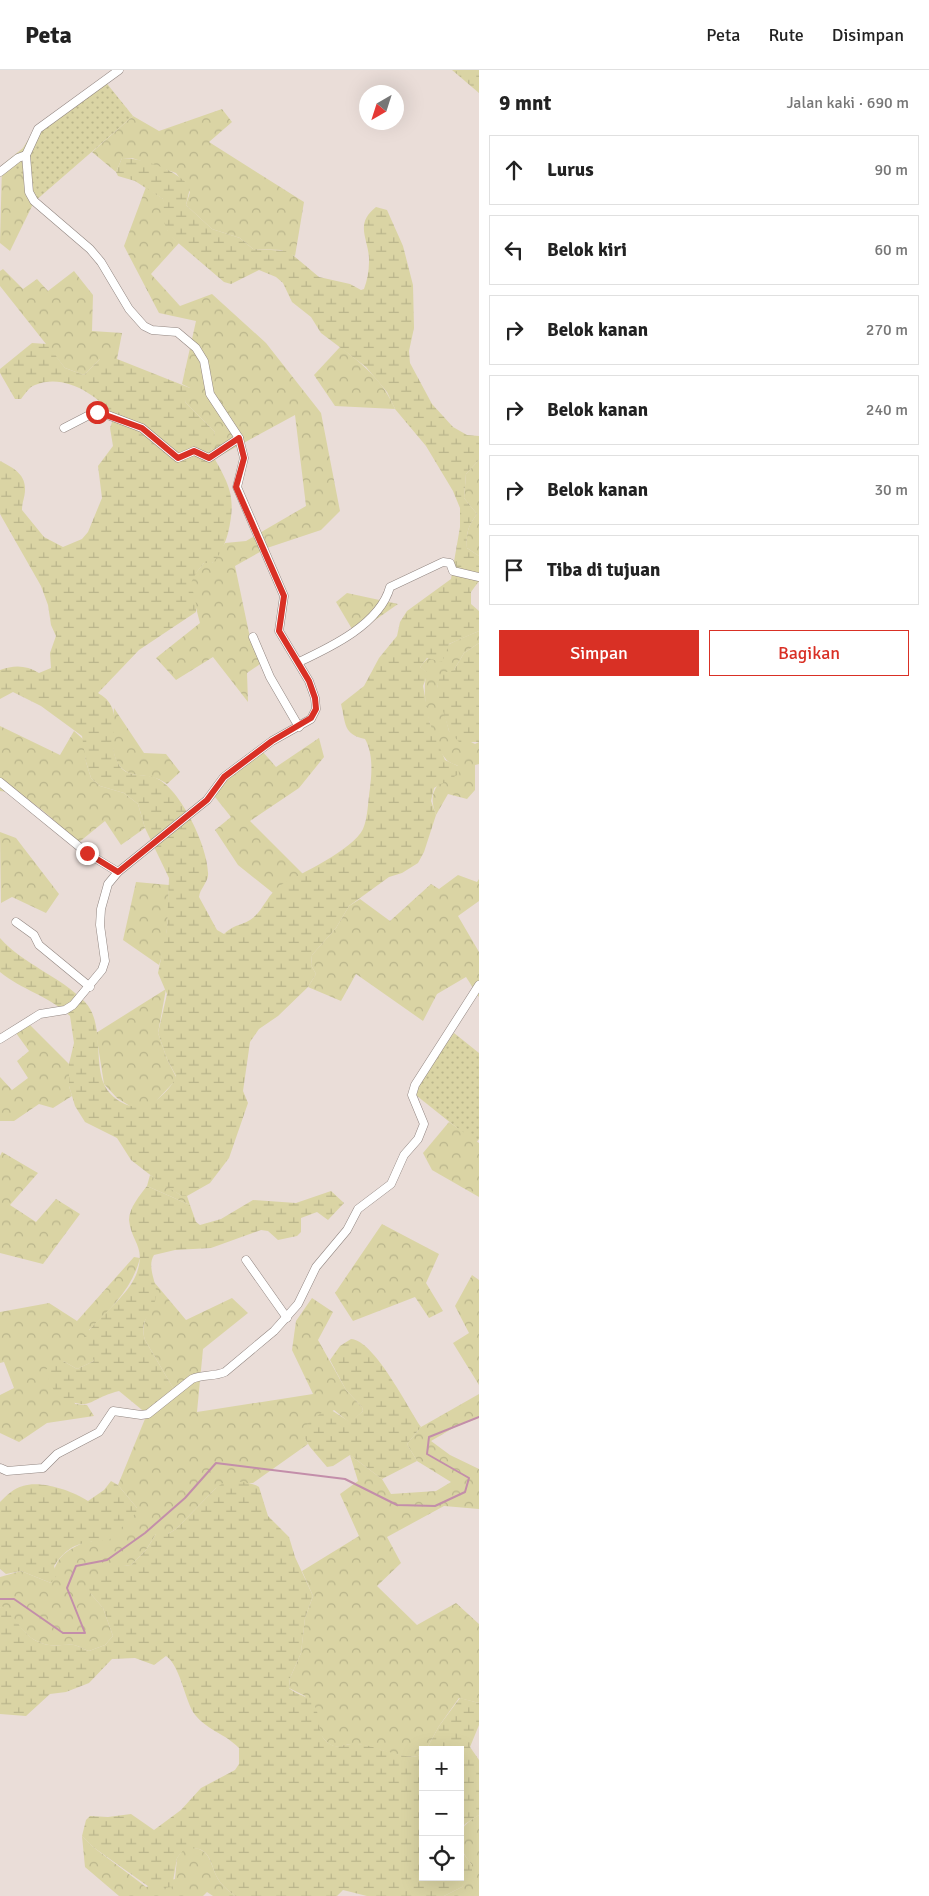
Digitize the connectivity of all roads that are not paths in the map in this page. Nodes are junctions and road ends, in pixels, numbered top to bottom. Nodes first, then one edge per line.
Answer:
1 (119, 70) edge
2 (26, 155) junction
3 (0, 172) edge
4 (64, 428) dead end
5 (239, 438) junction
6 (479, 577) edge
7 (253, 637) dead end
8 (299, 662) junction
9 (299, 727) junction
10 (0, 782) edge
11 (118, 872) junction
12 (16, 922) dead end
13 (479, 984) edge
14 (90, 987) junction
15 (0, 1039) edge
16 (246, 1260) dead end
17 (287, 1318) junction
18 (0, 1468) edge

1 - 2 street
2 - 3 street
2 - 5 street
4 - 5 street
5 - 8 street
6 - 8 street
7 - 9 street
8 - 9 street
9 - 11 street
10 - 11 street
11 - 14 street
12 - 14 street
13 - 17 street
14 - 15 street
16 - 17 street
17 - 18 street

